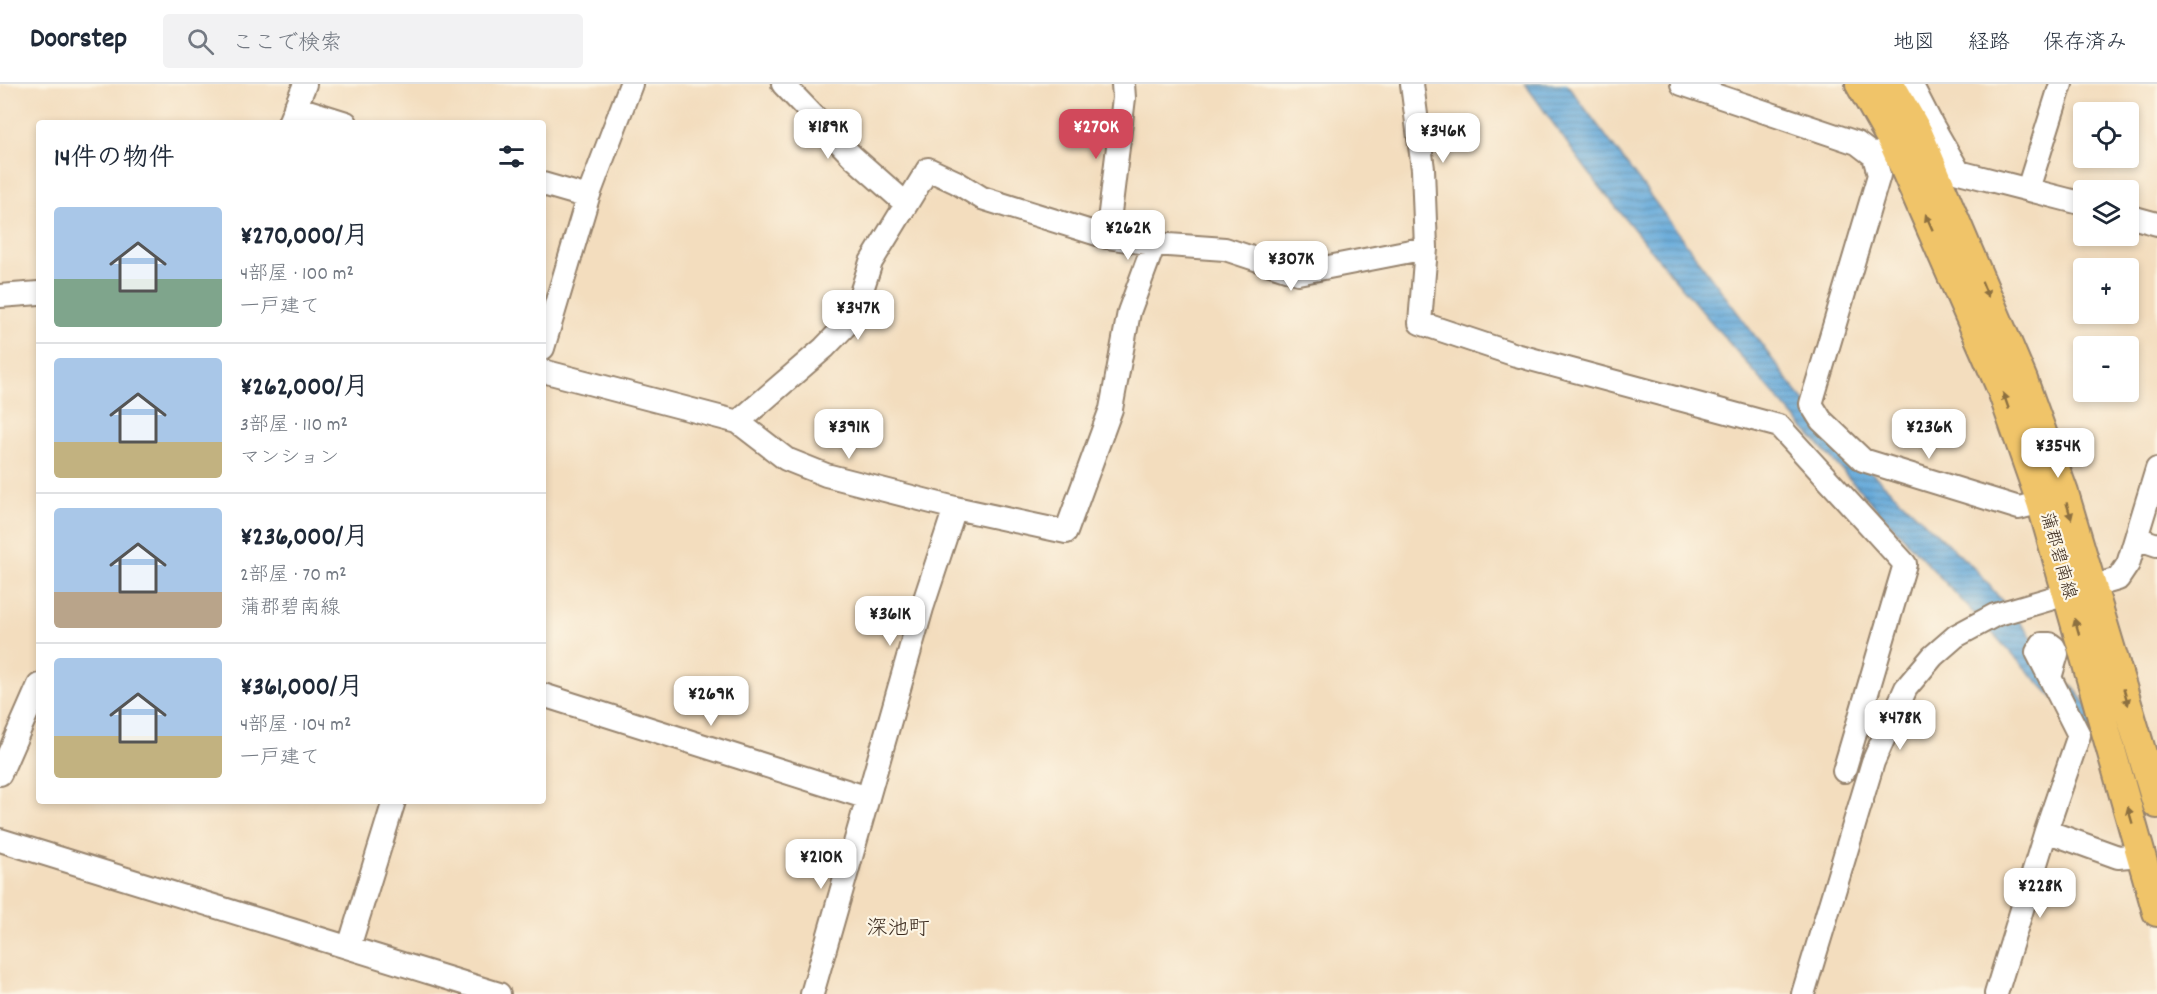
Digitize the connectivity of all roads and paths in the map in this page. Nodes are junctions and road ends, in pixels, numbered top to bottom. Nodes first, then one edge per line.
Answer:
1 (305, 84) edge
2 (631, 84) edge
3 (783, 84) edge
4 (1123, 84) edge
5 (1412, 84) edge
6 (1682, 84) edge
7 (1860, 84) edge
8 (1890, 84) edge
9 (1911, 84) edge
10 (2061, 84) edge
11 (292, 115) edge
12 (326, 120) edge
13 (1904, 140) junction
14 (546, 185) edge
15 (2028, 189) junction
16 (588, 196) junction
17 (2073, 201) edge
18 (906, 203) junction
19 (2139, 219) edge
20 (2157, 224) edge
21 (1107, 237) junction
22 (1154, 244) junction
23 (1426, 248) junction
24 (36, 293) edge
25 (0, 296) edge
26 (546, 338) edge
27 (546, 372) edge
28 (738, 422) junction
29 (2157, 469) edge
30 (2041, 502) junction
31 (955, 508) junction
32 (2146, 542) edge
33 (2080, 590) junction
34 (2050, 678) dead end
35 (36, 692) edge
36 (546, 696) edge
37 (1844, 771) dead end
38 (0, 774) edge
39 (868, 798) junction
40 (393, 804) edge
41 (2157, 804) edge
42 (2046, 831) junction
43 (0, 840) edge
44 (2141, 855) junction
45 (2157, 912) edge
46 (349, 947) junction
47 (499, 994) edge
48 (812, 994) edge
49 (1803, 994) edge
50 (1996, 994) edge

1 - 11 street
2 - 16 street
3 - 18 street
4 - 21 street
5 - 23 street
6 - 13 street
7 - 13 main road, 蒲郡碧南線
8 - 13 main road, 蒲郡碧南線
9 - 13 street
10 - 15 street
11 - 12 street
13 - 15 street
30 -> 13 main road, 蒲郡碧南線
13 - 30 street
13 -> 33 main road, 蒲郡碧南線
14 - 16 street
15 - 17 street
16 - 26 street
18 - 21 street
18 - 28 street
19 - 20 street
21 - 22 street
22 - 23 street
22 - 31 street
23 - 37 street
24 - 25 street
27 - 28 street
28 - 31 street
29 - 32 street
30 - 33 main road, 蒲郡碧南線
31 - 39 street
32 - 33 street
33 -> 41 main road, 蒲郡碧南線
44 -> 33 main road, 蒲郡碧南線
33 - 49 street
34 - 42 street
35 - 38 street
36 - 39 street
39 - 48 street
40 - 46 street
42 - 44 street
42 - 50 street
43 - 46 street
44 - 45 main road, 蒲郡碧南線
46 - 47 street

